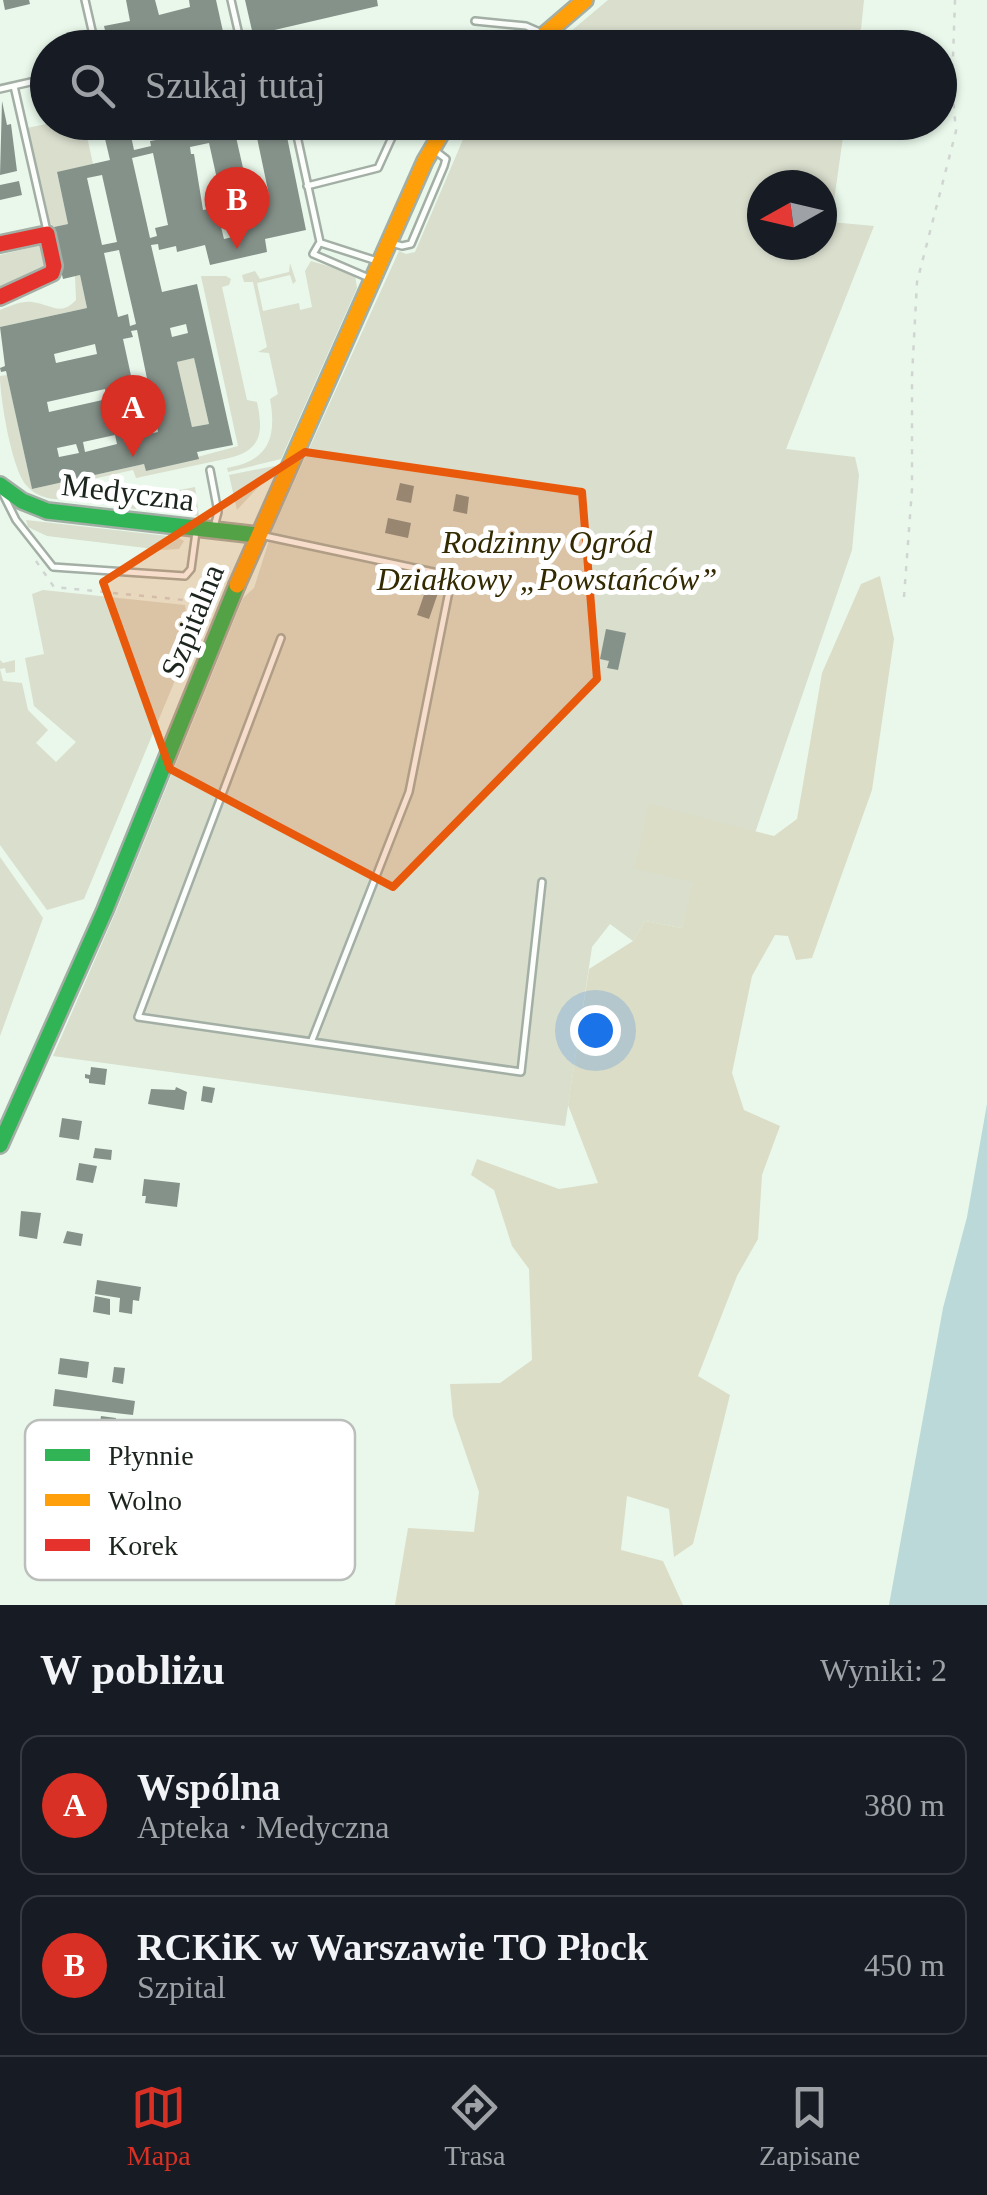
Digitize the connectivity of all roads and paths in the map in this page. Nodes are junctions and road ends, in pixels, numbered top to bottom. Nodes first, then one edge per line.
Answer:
1 (85, 0) edge
2 (231, 0) edge
3 (584, 0) edge
4 (955, 0) edge
5 (475, 21) dead end
6 (92, 30) edge
7 (238, 30) edge
8 (535, 30) edge
9 (549, 30) edge
10 (954, 30) edge
11 (30, 82) edge
12 (14, 86) junction
13 (0, 89) edge
14 (298, 140) edge
15 (391, 140) edge
16 (437, 140) edge
17 (954, 140) edge
18 (308, 186) junction
19 (48, 234) junction
20 (320, 242) junction
21 (0, 244) edge
22 (380, 262) junction
23 (372, 280) junction
24 (0, 297) edge
25 (210, 470) dead end
26 (1, 485) edge
27 (205, 529) junction
28 (258, 535) junction
29 (36, 562) dead end
30 (46, 577) junction
31 (39, 581) dead end
32 (904, 598) dead end
33 (220, 604) dead end
34 (280, 638) dead end
35 (542, 882) dead end
36 (312, 1040) junction
37 (0, 1145) edge

1 - 6 lane
2 - 7 lane
3 - 9 street
4 - 10 path
5 - 8 lane
11 - 12 lane
12 - 13 lane
12 - 19 lane
14 - 18 lane
15 - 18 lane
16 - 22 street, Szpitalna
17 - 32 path
18 - 20 lane
19 - 21 street
19 - 24 street
20 - 22 lane
20 - 23 lane
22 - 23 street, Szpitalna
23 - 28 street, Szpitalna
25 - 27 lane
26 - 27 street, Medyczna
26 - 27 lane
27 - 28 street, Medyczna
28 - 36 lane
28 - 37 street, Szpitalna
29 - 30 path
30 - 31 path
30 - 33 path
34 - 36 lane
35 - 36 lane

